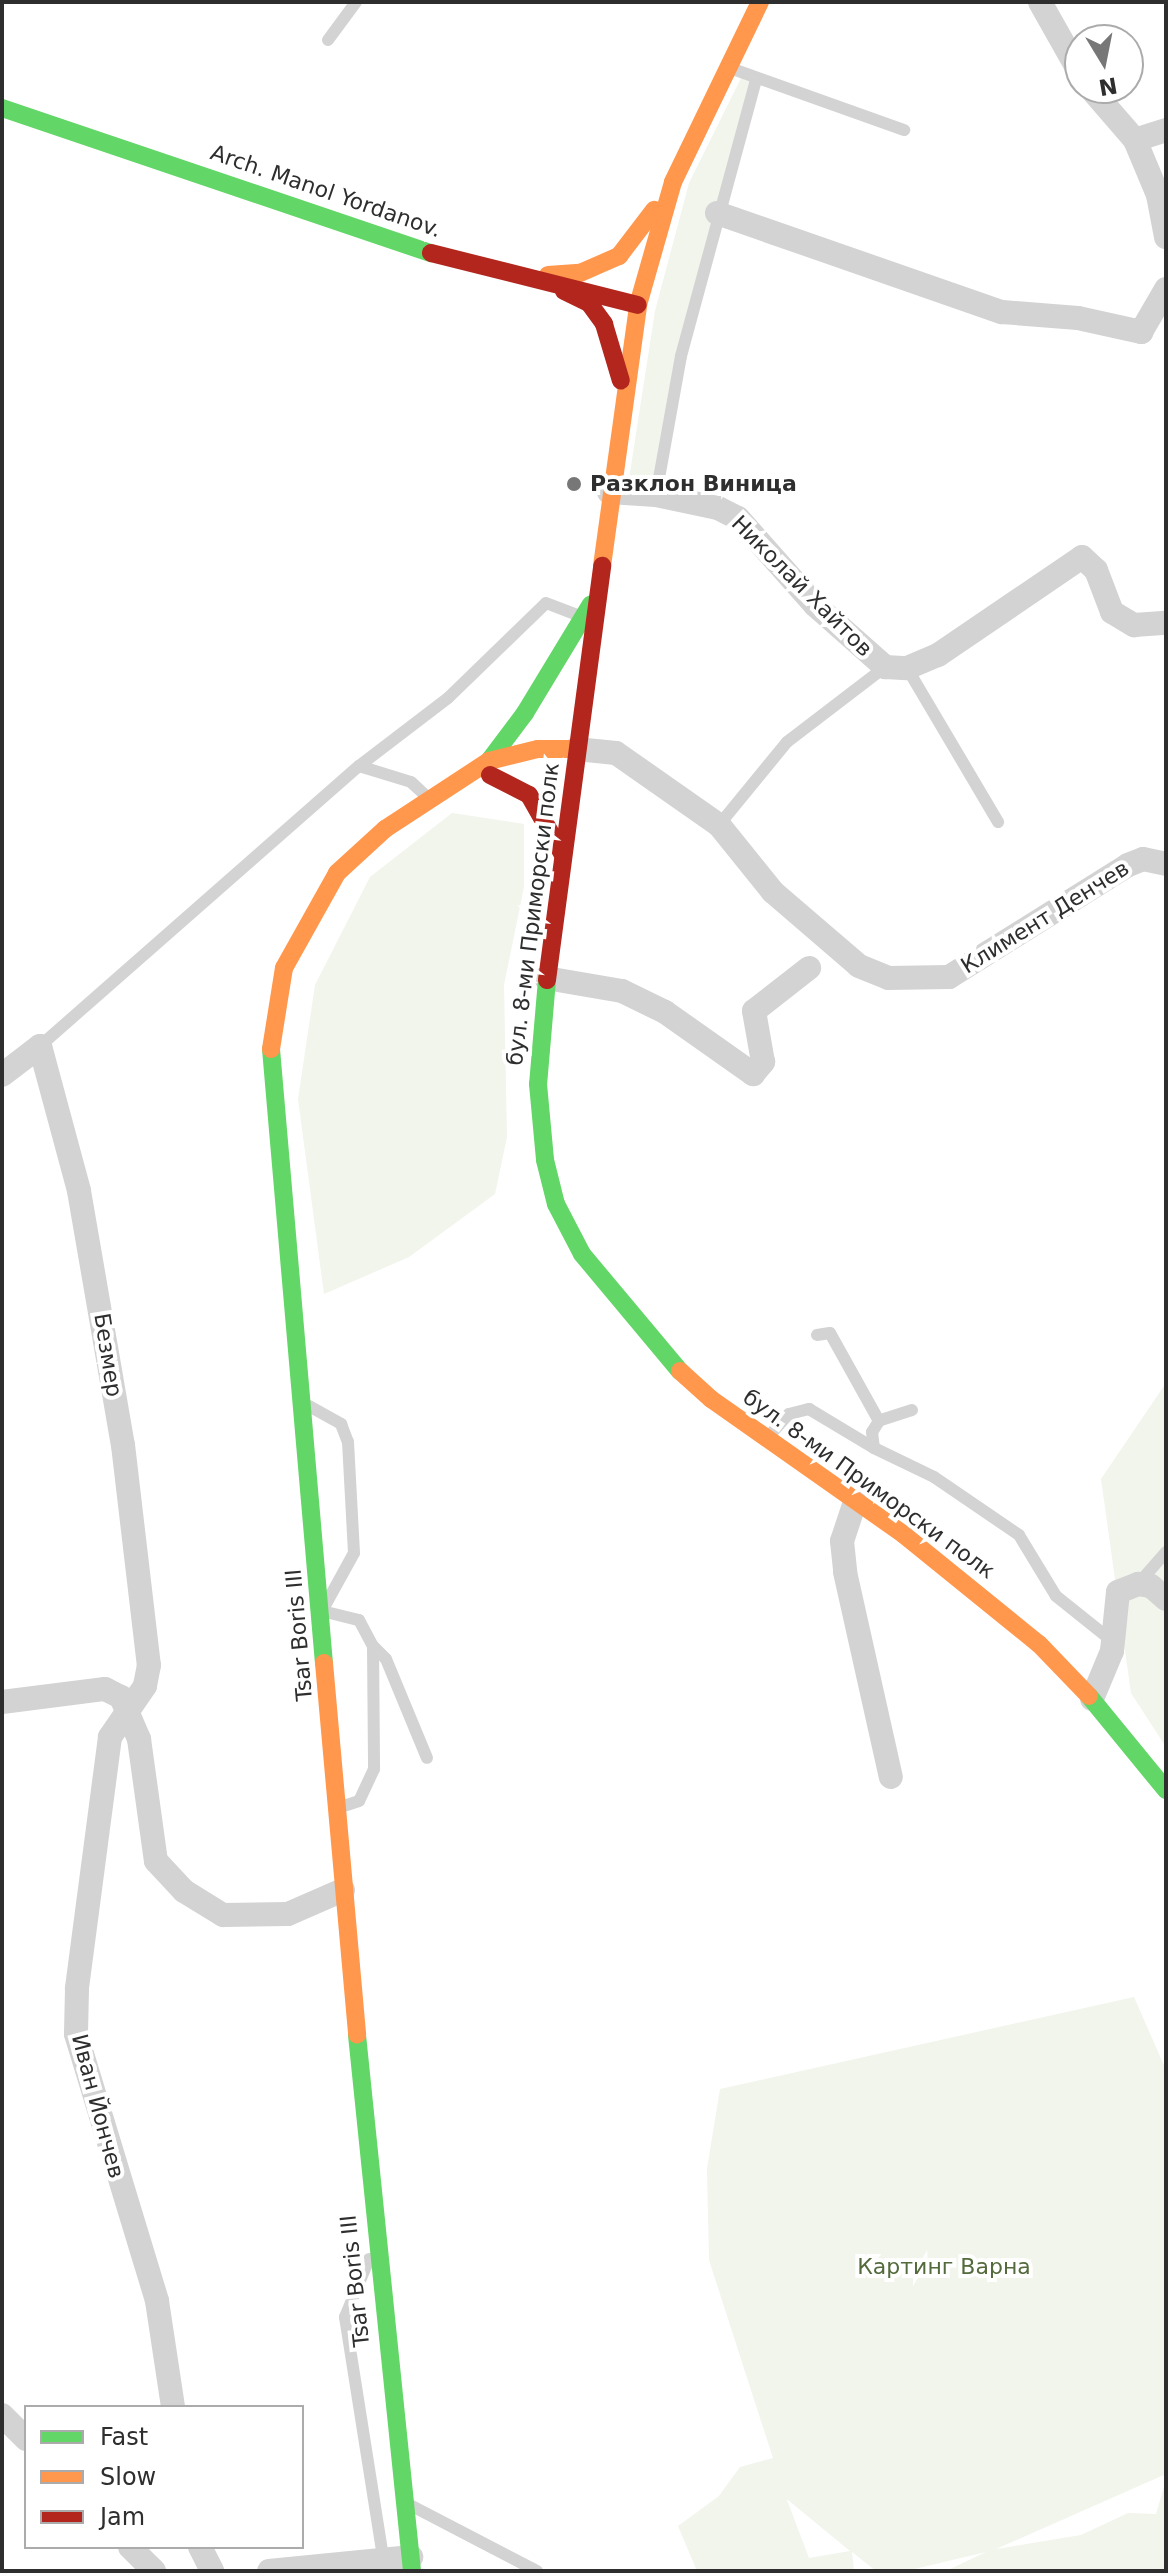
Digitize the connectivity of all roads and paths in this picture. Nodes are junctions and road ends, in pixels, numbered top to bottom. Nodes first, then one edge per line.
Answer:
1 (356, 2) edge
2 (760, 2) edge
3 (1040, 2) edge
4 (328, 40) dead end
5 (1064, 45) edge
6 (727, 66) junction
7 (756, 79) junction
8 (1104, 104) edge
9 (2, 108) edge
10 (904, 130) dead end
11 (1166, 130) edge
12 (1135, 140) junction
13 (673, 182) junction
14 (717, 213) junction
15 (1166, 237) edge
16 (514, 274) junction
17 (541, 281) junction
18 (1166, 289) edge
19 (638, 305) junction
20 (623, 396) junction
21 (609, 492) junction
22 (656, 495) junction
23 (602, 585) junction
24 (583, 617) junction
25 (1166, 623) edge
26 (896, 667) junction
27 (576, 749) junction
28 (359, 766) junction
29 (490, 768) junction
30 (573, 774) junction
31 (428, 798) junction
32 (998, 822) dead end
33 (719, 825) junction
34 (562, 853) junction
35 (1166, 864) edge
36 (809, 968) dead end
37 (546, 978) junction
38 (40, 1046) junction
39 (2, 1075) edge
40 (817, 1335) dead end
41 (303, 1402) junction
42 (912, 1410) dead end
43 (879, 1421) junction
44 (766, 1439) junction
45 (874, 1448) junction
46 (855, 1502) junction
47 (1166, 1552) edge
48 (1138, 1584) junction
49 (1166, 1599) edge
50 (322, 1611) junction
51 (1111, 1640) junction
52 (373, 1646) junction
53 (1092, 1699) junction
54 (2, 1702) edge
55 (130, 1712) junction
56 (427, 1758) dead end
57 (891, 1777) dead end
58 (1166, 1790) edge
59 (337, 1808) junction
60 (343, 1890) junction
61 (376, 2246) junction
62 (173, 2405) edge
63 (2, 2415) edge
64 (24, 2437) edge
65 (403, 2502) junction
66 (132, 2549) edge
67 (201, 2549) edge
68 (412, 2564) edge
69 (385, 2566) edge
70 (154, 2571) edge
71 (212, 2571) edge
72 (269, 2571) edge
73 (537, 2571) edge

1 - 4 lane
2 - 6 street
3 - 5 street
6 - 7 lane
6 - 13 street
7 - 10 lane
7 - 14 lane
8 - 12 street
9 - 16 street, Arch. Manol Yordanov.
11 - 12 street
12 - 15 street
13 - 16 street
13 - 19 street, бул. 8-ми Приморски полк
14 - 18 street
14 - 22 lane
16 - 17 street, Arch. Manol Yordanov.
17 - 19 street, Arch. Manol Yordanov.
17 - 20 street
19 - 20 street, бул. 8-ми Приморски полк
20 - 21 street, бул. 8-ми Приморски полк
21 - 22 street, Николай Хайтов
21 - 23 street, бул. 8-ми Приморски полк
22 - 26 street, Николай Хайтов
23 - 24 street
23 - 27 street, бул. 8-ми Приморски полк
24 - 28 lane
24 - 29 street
25 - 26 street
26 - 32 lane
26 - 33 lane
27 - 29 street, Tsar Boris III
27 - 30 street, бул. 8-ми Приморски полк
27 - 33 street, Климент Денчев
28 - 31 lane
28 - 38 lane
29 - 30 street
29 - 31 street, Tsar Boris III
29 - 34 street
30 - 34 street, бул. 8-ми Приморски полк
31 - 41 street, Tsar Boris III
33 - 35 street, Климент Денчев
34 - 37 street, бул. 8-ми Приморски полк
36 - 37 street
37 - 44 street, бул. 8-ми Приморски полк
38 - 39 street
38 - 55 street, Безмер
40 - 43 lane
41 - 50 street, Tsar Boris III
41 - 50 lane
42 - 43 lane
43 - 45 lane
44 - 45 lane
44 - 46 street, бул. 8-ми Приморски полк
45 - 51 lane
46 - 53 street, бул. 8-ми Приморски полк
46 - 57 street
47 - 48 lane
48 - 49 street
48 - 51 street
50 - 52 lane
50 - 59 street, Tsar Boris III
51 - 53 street
52 - 56 lane
52 - 59 lane
53 - 58 street, бул. 8-ми Приморски полк
54 - 55 street
55 - 60 street
55 - 62 street, Иван Йончев
59 - 60 street, Tsar Boris III
60 - 61 street, Tsar Boris III
61 - 65 street, Tsar Boris III
61 - 69 lane
63 - 64 street
65 - 68 street, Tsar Boris III
65 - 73 lane
66 - 70 street
67 - 71 street
68 - 69 street
69 - 72 street

